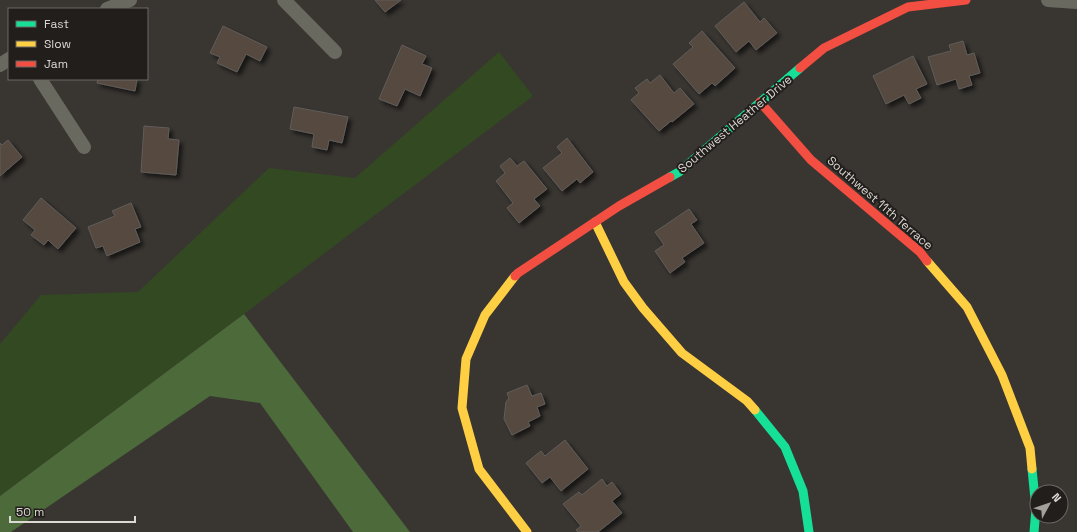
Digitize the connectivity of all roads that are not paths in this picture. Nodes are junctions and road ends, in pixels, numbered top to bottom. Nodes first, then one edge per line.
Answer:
1 (130, 0) edge
2 (284, 0) edge
3 (966, 0) edge
4 (1048, 0) edge
5 (1077, 2) edge
6 (110, 8) edge
7 (334, 52) dead end
8 (41, 80) edge
9 (760, 102) junction
10 (84, 147) dead end
11 (595, 222) junction
12 (527, 532) edge
13 (809, 532) edge
14 (1034, 532) edge

1 - 6 street
2 - 7 street
3 - 9 street, Southwest Heather Drive
4 - 5 street
8 - 10 street
9 - 11 street, Southwest Heather Drive
9 - 14 street, Southwest 11th Terrace
11 - 12 street, Southwest Heather Drive
11 - 13 street

